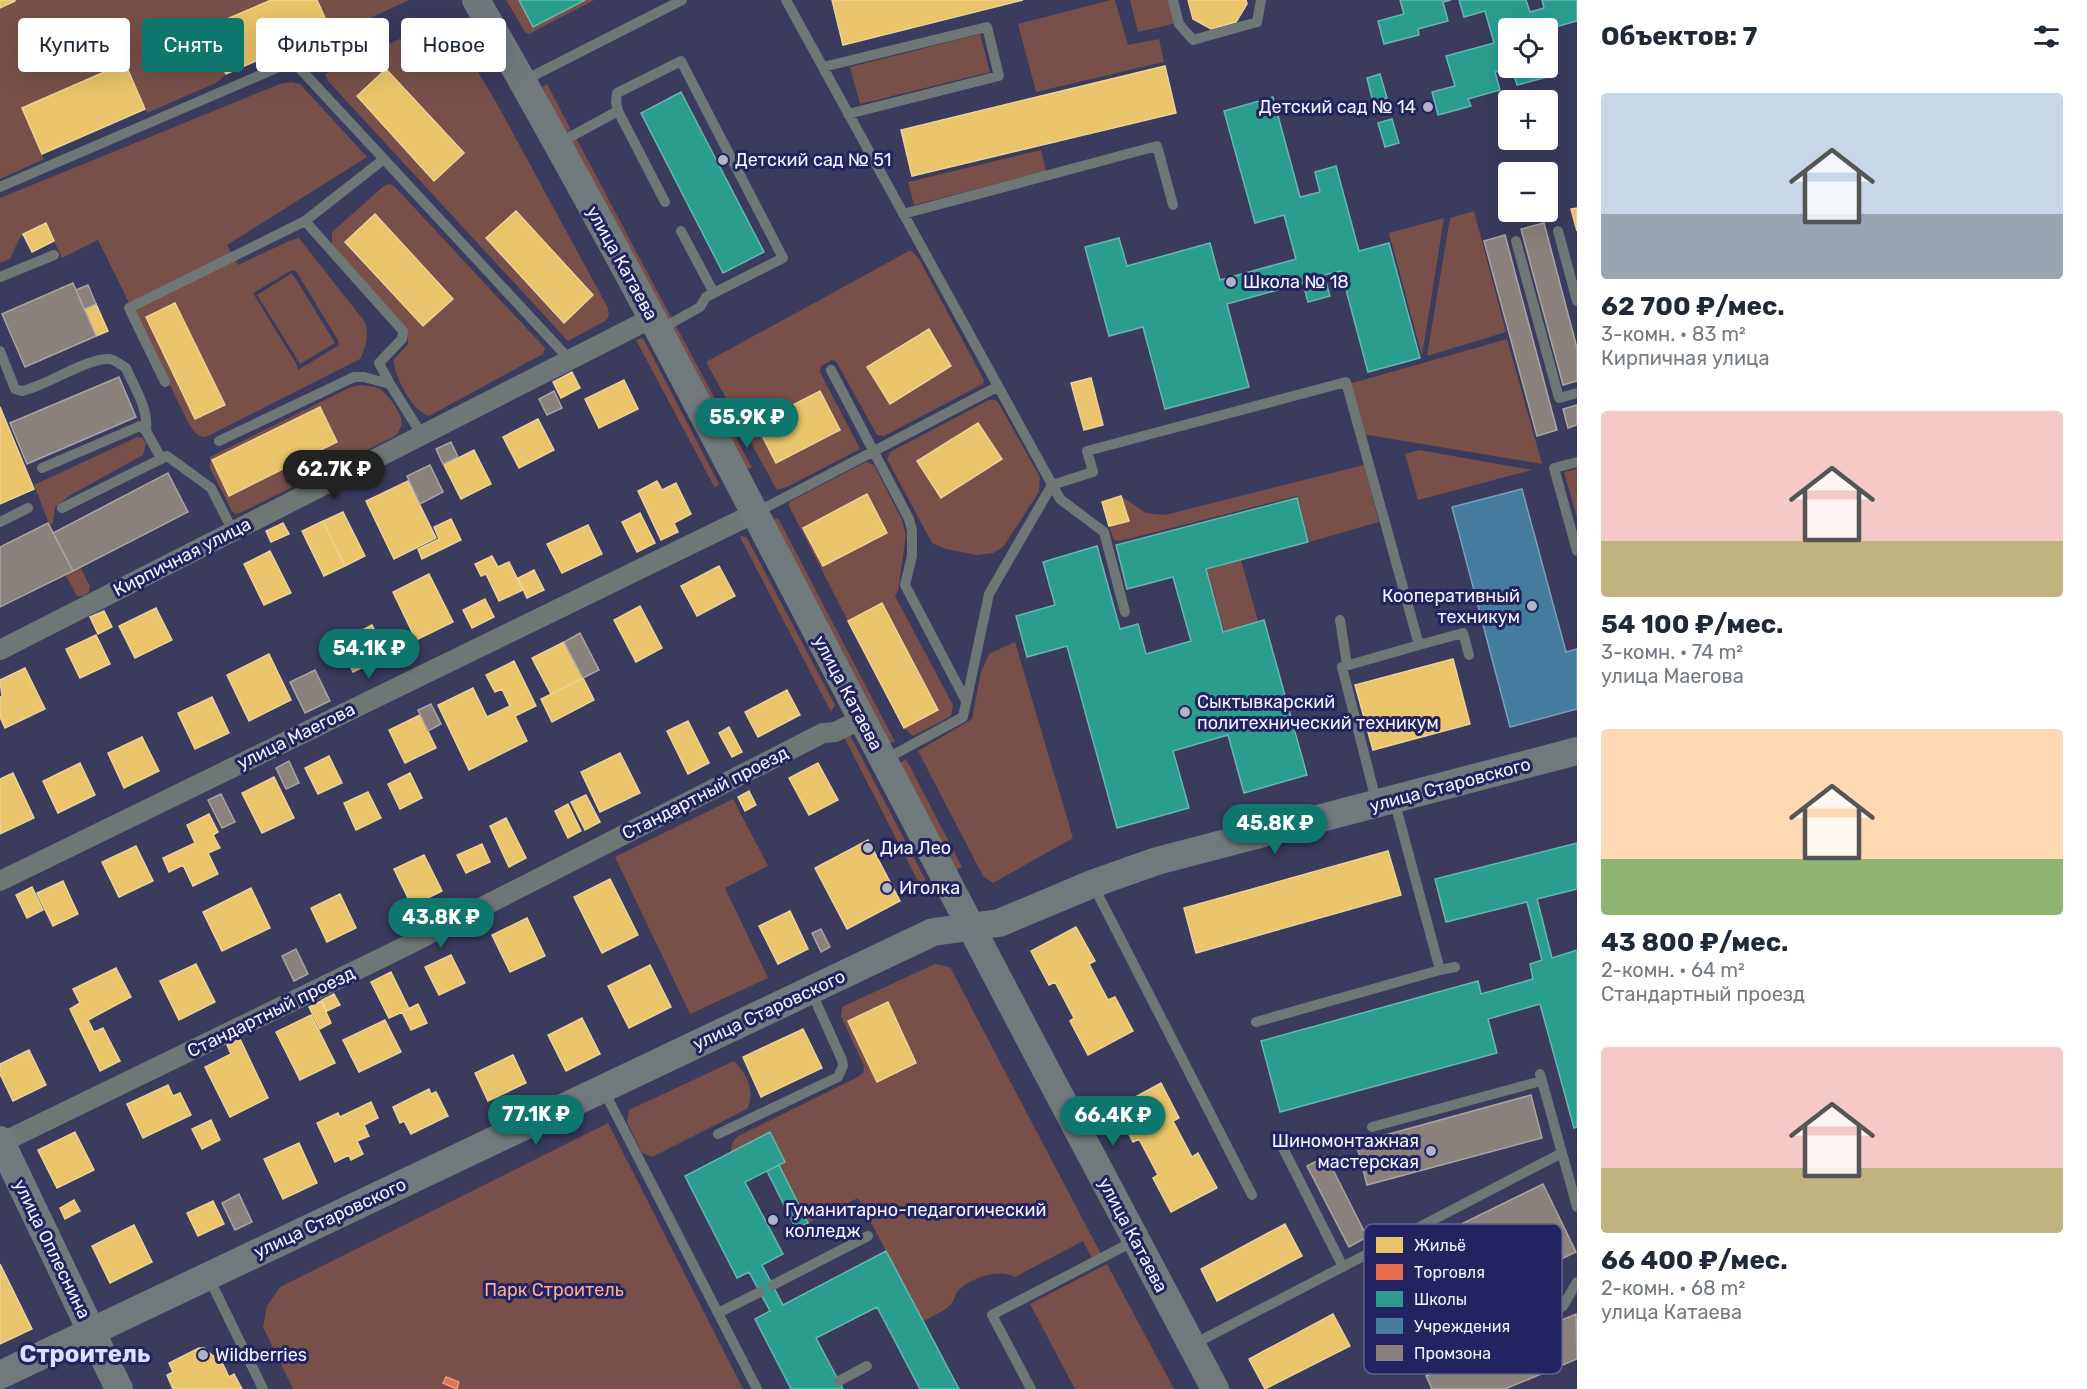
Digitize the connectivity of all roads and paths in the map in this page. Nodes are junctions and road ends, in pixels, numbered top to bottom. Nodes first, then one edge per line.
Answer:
1 (476, 0) edge
2 (682, 0) edge
3 (786, 0) edge
4 (1173, 0) edge
5 (1261, 0) edge
6 (823, 67) junction
7 (523, 81) junction
8 (618, 111) junction
9 (848, 114) junction
10 (557, 144) junction
11 (384, 159) junction
12 (0, 187) edge
13 (665, 202) dead end
14 (1173, 205) dead end
15 (903, 214) junction
16 (305, 221) junction
17 (681, 231) dead end
18 (1558, 231) dead end
19 (1516, 242) dead end
20 (54, 255) dead end
21 (0, 278) edge
22 (714, 293) junction
23 (1577, 301) edge
24 (655, 324) junction
25 (1, 355) edge
26 (569, 359) junction
27 (831, 370) dead end
28 (165, 382) dead end
29 (390, 384) junction
30 (997, 387) junction
31 (1577, 393) edge
32 (146, 431) junction
33 (422, 435) junction
34 (219, 441) dead end
35 (873, 452) junction
36 (160, 458) junction
37 (1577, 462) edge
38 (42, 468) dead end
39 (1052, 485) junction
40 (28, 508) dead end
41 (62, 508) dead end
42 (755, 513) junction
43 (0, 522) edge
44 (233, 531) junction
45 (1577, 551) edge
46 (1125, 612) dead end
47 (1340, 621) dead end
48 (1419, 645) junction
49 (0, 650) edge
50 (1469, 655) dead end
51 (1347, 665) junction
52 (966, 700) junction
53 (862, 719) junction
54 (1577, 751) edge
55 (884, 760) junction
56 (1385, 802) junction
57 (0, 881) edge
58 (1092, 884) junction
59 (969, 926) junction
60 (1455, 966) dead end
61 (1440, 970) junction
62 (810, 990) junction
63 (1256, 1022) dead end
64 (603, 1089) junction
65 (1372, 1127) dead end
66 (717, 1134) dead end
67 (1, 1142) edge
68 (1283, 1148) dead end
69 (1562, 1153) junction
70 (1252, 1195) dead end
71 (1577, 1208) edge
72 (1426, 1224) edge
73 (868, 1236) dead end
74 (1136, 1240) junction
75 (1364, 1256) edge
76 (1343, 1267) junction
77 (208, 1276) junction
78 (1577, 1282) edge
79 (773, 1285) dead end
80 (760, 1292) dead end
81 (1562, 1305) edge
82 (718, 1313) junction
83 (91, 1331) junction
84 (1192, 1346) junction
85 (867, 1366) dead end
86 (0, 1375) edge
87 (839, 1381) dead end
88 (119, 1389) edge
89 (263, 1389) edge
90 (757, 1389) edge
91 (1031, 1389) edge
92 (1215, 1389) edge

1 - 7 street, улица Катаева
2 - 7 lane
3 - 6 lane
4 - 5 lane
6 - 9 lane
6 - 9 lane
7 - 10 street, улица Катаева
8 - 10 lane
8 - 13 lane
8 - 22 lane
9 - 15 lane
10 - 24 street, улица Катаева
11 - 12 lane
11 - 16 lane
11 - 26 lane
14 - 15 lane
15 - 30 lane
16 - 28 lane
16 - 29 lane
17 - 22 lane
18 - 23 lane
19 - 31 lane
20 - 21 lane
22 - 24 lane
24 - 26 street, Кирпичная улица
24 - 42 street, улица Катаева
25 - 32 lane
26 - 33 street, Кирпичная улица
27 - 35 lane
29 - 33 lane
29 - 34 lane
30 - 35 lane
30 - 39 lane
32 - 36 lane
32 - 38 lane
33 - 44 street, Кирпичная улица
35 - 42 lane
35 - 52 lane
36 - 41 lane
36 - 44 lane
37 - 45 lane
39 - 46 lane
39 - 48 lane
39 - 52 lane
40 - 43 lane
42 - 53 street, улица Катаева
42 - 57 street, улица Маегова
44 - 49 street, Кирпичная улица
47 - 51 lane
48 - 50 lane
48 - 51 lane
51 - 56 lane
52 - 55 lane
53 - 55 street, улица Катаева
53 - 67 street, Стандартный проезд
54 - 56 street, улица Старовского
55 - 59 street, улица Катаева
56 - 58 street, улица Старовского
56 - 61 lane
58 - 59 street, улица Старовского
58 - 70 lane
59 - 62 street, улица Старовского
59 - 74 street, улица Катаева
60 - 61 lane
61 - 63 lane
62 - 64 street, улица Старовского
62 - 66 lane
64 - 77 street, улица Старовского
64 - 82 lane
65 - 69 lane
67 - 83 street, улица Оплеснина
68 - 76 lane
69 - 71 lane
69 - 72 lane
73 - 79 lane
74 - 84 street, улица Катаева
74 - 91 lane
75 - 76 lane
76 - 84 lane
77 - 83 street, улица Старовского
77 - 89 lane
78 - 81 lane
80 - 82 lane
82 - 90 lane
83 - 86 street, улица Старовского
83 - 88 street, улица Оплеснина
84 - 92 street, улица Катаева
85 - 87 lane

